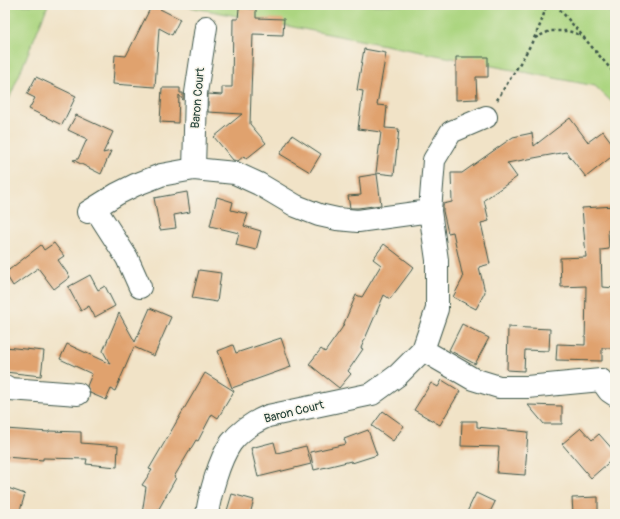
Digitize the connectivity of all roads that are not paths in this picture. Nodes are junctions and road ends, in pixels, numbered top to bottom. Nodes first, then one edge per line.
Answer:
1 (206, 27) dead end
2 (486, 117) road end
3 (194, 169) junction
4 (430, 210) junction
5 (140, 287) dead end
6 (423, 350) junction
7 (7, 394) edge
8 (78, 394) dead end
9 (615, 395) edge
10 (207, 514) edge

1 - 3 street, Baron Court
2 - 4 street, Baron Court
3 - 4 street
3 - 5 street
4 - 6 street, Baron Court
6 - 9 street
6 - 10 street, Baron Court
7 - 8 street

